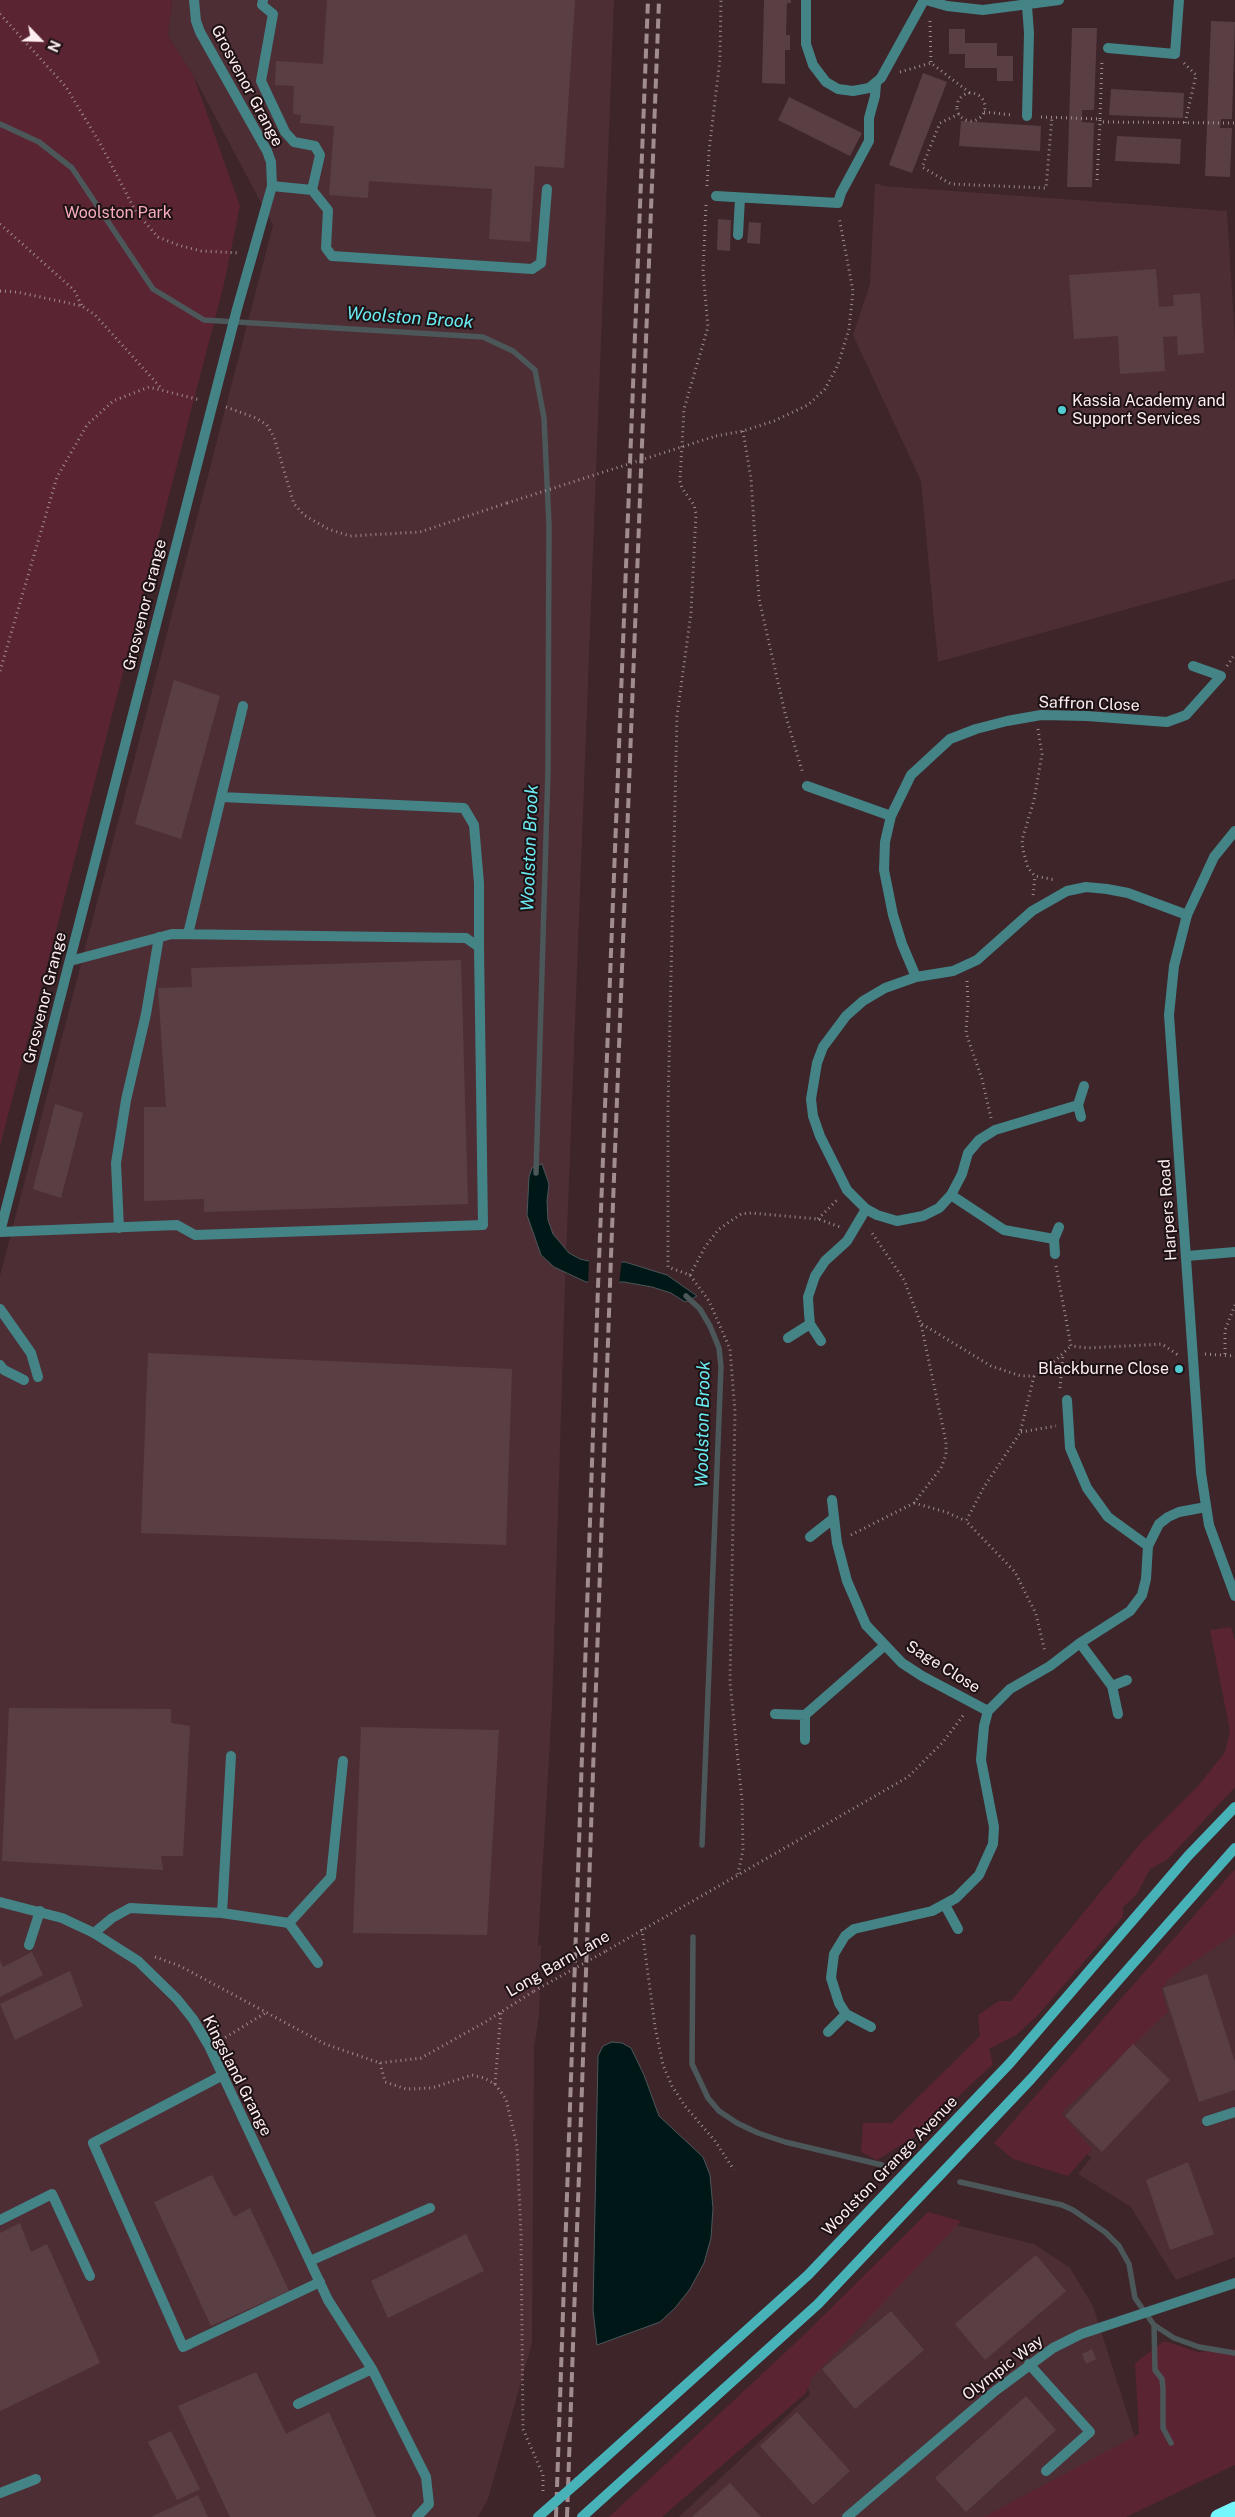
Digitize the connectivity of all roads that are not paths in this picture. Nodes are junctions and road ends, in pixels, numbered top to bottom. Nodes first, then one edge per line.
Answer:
1 (194, 0) edge
2 (264, 0) edge
3 (806, 0) edge
4 (926, 0) edge
5 (1059, 0) edge
6 (1179, 0) edge
7 (1027, 6) junction
8 (1108, 48) road end
9 (878, 81) junction
10 (1027, 116) road end
11 (272, 186) junction
12 (547, 189) dead end
13 (312, 190) junction
14 (716, 196) dead end
15 (740, 198) junction
16 (738, 235) dead end
17 (1193, 666) dead end
18 (243, 706) dead end
19 (807, 786) road end
20 (221, 797) junction
21 (891, 816) junction
22 (1235, 831) edge
23 (1187, 914) junction
24 (188, 934) junction
25 (159, 937) junction
26 (479, 947) junction
27 (70, 962) junction
28 (916, 978) junction
29 (1084, 1086) dead end
30 (1078, 1105) junction
31 (1081, 1117) dead end
32 (951, 1195) junction
33 (866, 1209) junction
34 (1059, 1227) dead end
35 (120, 1228) junction
36 (0, 1232) edge
37 (1054, 1239) junction
38 (1235, 1252) edge
39 (1055, 1254) road end
40 (1187, 1256) junction
41 (0, 1309) edge
42 (810, 1324) junction
43 (788, 1338) dead end
44 (821, 1341) dead end
45 (0, 1365) edge
46 (38, 1377) dead end
47 (24, 1380) dead end
48 (1067, 1400) road end
49 (832, 1500) dead end
50 (1206, 1507) junction
51 (834, 1518) junction
52 (810, 1537) dead end
53 (1148, 1546) junction
54 (1235, 1596) edge
55 (1080, 1643) junction
56 (884, 1646) junction
57 (1127, 1680) dead end
58 (1112, 1686) junction
59 (988, 1711) junction
60 (775, 1714) dead end
61 (1118, 1714) dead end
62 (805, 1715) junction
63 (805, 1740) dead end
64 (232, 1756) dead end
65 (343, 1761) dead end
66 (1235, 1806) edge
67 (1235, 1848) edge
68 (0, 1902) edge
69 (945, 1905) junction
70 (40, 1911) junction
71 (222, 1913) junction
72 (289, 1923) junction
73 (958, 1929) dead end
74 (94, 1933) junction
75 (29, 1944) dead end
76 (318, 1962) dead end
77 (846, 2014) junction
78 (871, 2027) dead end
79 (828, 2032) dead end
80 (223, 2074) junction
81 (1235, 2112) edge
82 (1207, 2122) dead end
83 (430, 2208) dead end
84 (0, 2220) edge
85 (310, 2261) junction
86 (90, 2276) dead end
87 (320, 2282) junction
88 (1235, 2283) edge
89 (1029, 2364) junction
90 (372, 2369) junction
91 (298, 2404) dead end
92 (1046, 2471) dead end
93 (36, 2480) dead end
94 (0, 2494) edge
95 (1235, 2509) edge
96 (417, 2517) edge
97 (538, 2517) edge
98 (582, 2517) edge
99 (847, 2517) edge
100 (1218, 2517) edge

1 - 11 street, Grosvenor Grange
2 - 13 street
3 - 9 street
4 - 7 street
4 - 9 street
5 - 7 street
6 - 8 street
7 - 10 street
9 - 15 street
11 - 13 street
11 - 27 street, Grosvenor Grange
12 - 13 street
14 - 15 street
15 - 16 street
17 - 21 street, Saffron Close
18 - 20 street
19 - 21 street
20 - 24 street
20 - 26 street
21 - 28 street, Saffron Close
22 - 23 street, Harpers Road
23 - 28 street
23 - 40 street, Harpers Road
24 - 25 street
24 - 26 street
25 - 27 street
25 - 35 street
26 - 35 street
27 - 36 street, Grosvenor Grange
28 - 33 street
29 - 30 street
30 - 31 street
30 - 32 street
32 - 33 street
32 - 37 street
33 - 42 street
34 - 37 street
35 - 36 street
37 - 39 street
38 - 40 street
40 - 50 street, Harpers Road
41 - 46 street
42 - 43 street
42 - 44 street
45 - 47 street
48 - 53 street
49 - 51 street, Sage Close
50 - 53 street
50 - 54 street, Harpers Road
51 - 52 street
51 - 56 street, Sage Close
53 - 55 street
55 - 58 street
55 - 59 street
56 - 59 street, Sage Close
56 - 62 street, Sage Close
57 - 58 street
58 - 61 street
59 - 69 street
60 - 62 street
62 - 63 street
64 - 71 street
65 - 72 street
66 - 97 main road, Woolston Grange Avenue, bridge
67 - 98 main road
68 - 70 street, Kingsland Grange
69 - 73 street
69 - 77 street
70 - 74 street, Kingsland Grange
70 - 75 street
71 - 72 street
71 - 74 street
72 - 76 street
74 - 80 street, Kingsland Grange
77 - 78 street
77 - 79 street
80 - 85 street, Kingsland Grange
80 - 87 street
81 - 82 street
83 - 85 street
84 - 86 street
85 - 87 street, Kingsland Grange
87 - 90 street, Kingsland Grange
88 - 89 street, Olympic Way
89 - 92 street
89 - 99 street, Olympic Way
90 - 91 street
90 - 96 street, Kingsland Grange
93 - 94 street
95 - 100 highway

